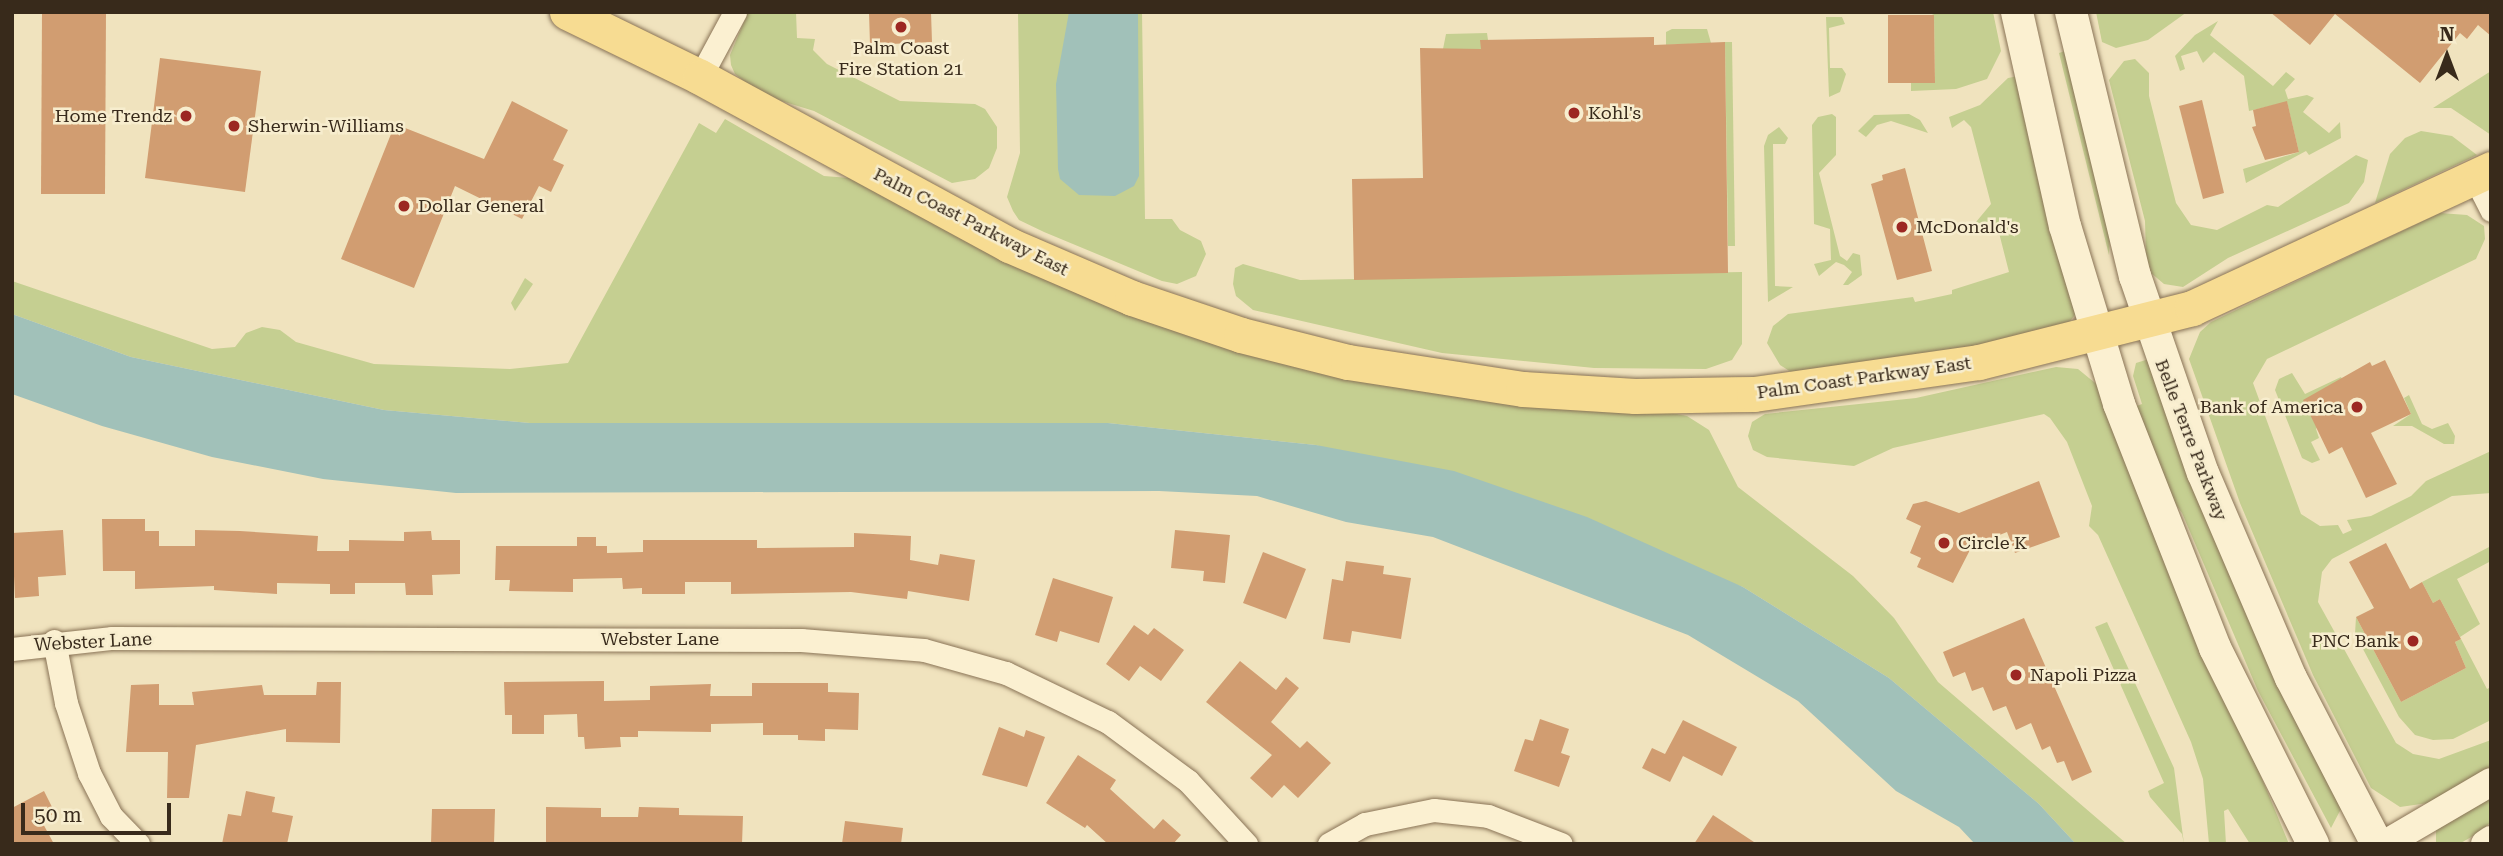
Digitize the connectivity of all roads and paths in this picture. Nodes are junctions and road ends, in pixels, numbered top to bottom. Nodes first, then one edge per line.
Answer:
1 (567, 12) edge
2 (735, 12) edge
3 (2017, 12) edge
4 (2071, 12) edge
5 (700, 77) junction
6 (2483, 172) edge
7 (2491, 210) edge
8 (2148, 320) junction
9 (2095, 333) junction
10 (54, 641) junction
11 (12, 649) edge
12 (2491, 782) edge
13 (2491, 840) edge
14 (138, 844) edge
15 (1247, 844) edge
16 (1329, 844) edge
17 (1561, 844) edge
18 (2313, 844) edge
19 (2377, 844) edge
20 (2385, 844) edge
21 (2485, 844) edge

1 - 5 main road, Palm Coast Parkway East
2 - 5 street
3 - 9 main road
4 - 8 main road, Belle Terre Parkway
5 - 9 main road, Palm Coast Parkway East
6 - 7 street
6 - 8 main road, Palm Coast Parkway East
8 - 9 main road, Palm Coast Parkway East
8 - 19 main road, Belle Terre Parkway
9 - 18 main road
10 - 11 street, Webster Lane
10 - 14 street
10 - 15 street, Webster Lane
12 - 20 street
13 - 21 street
16 - 17 street

